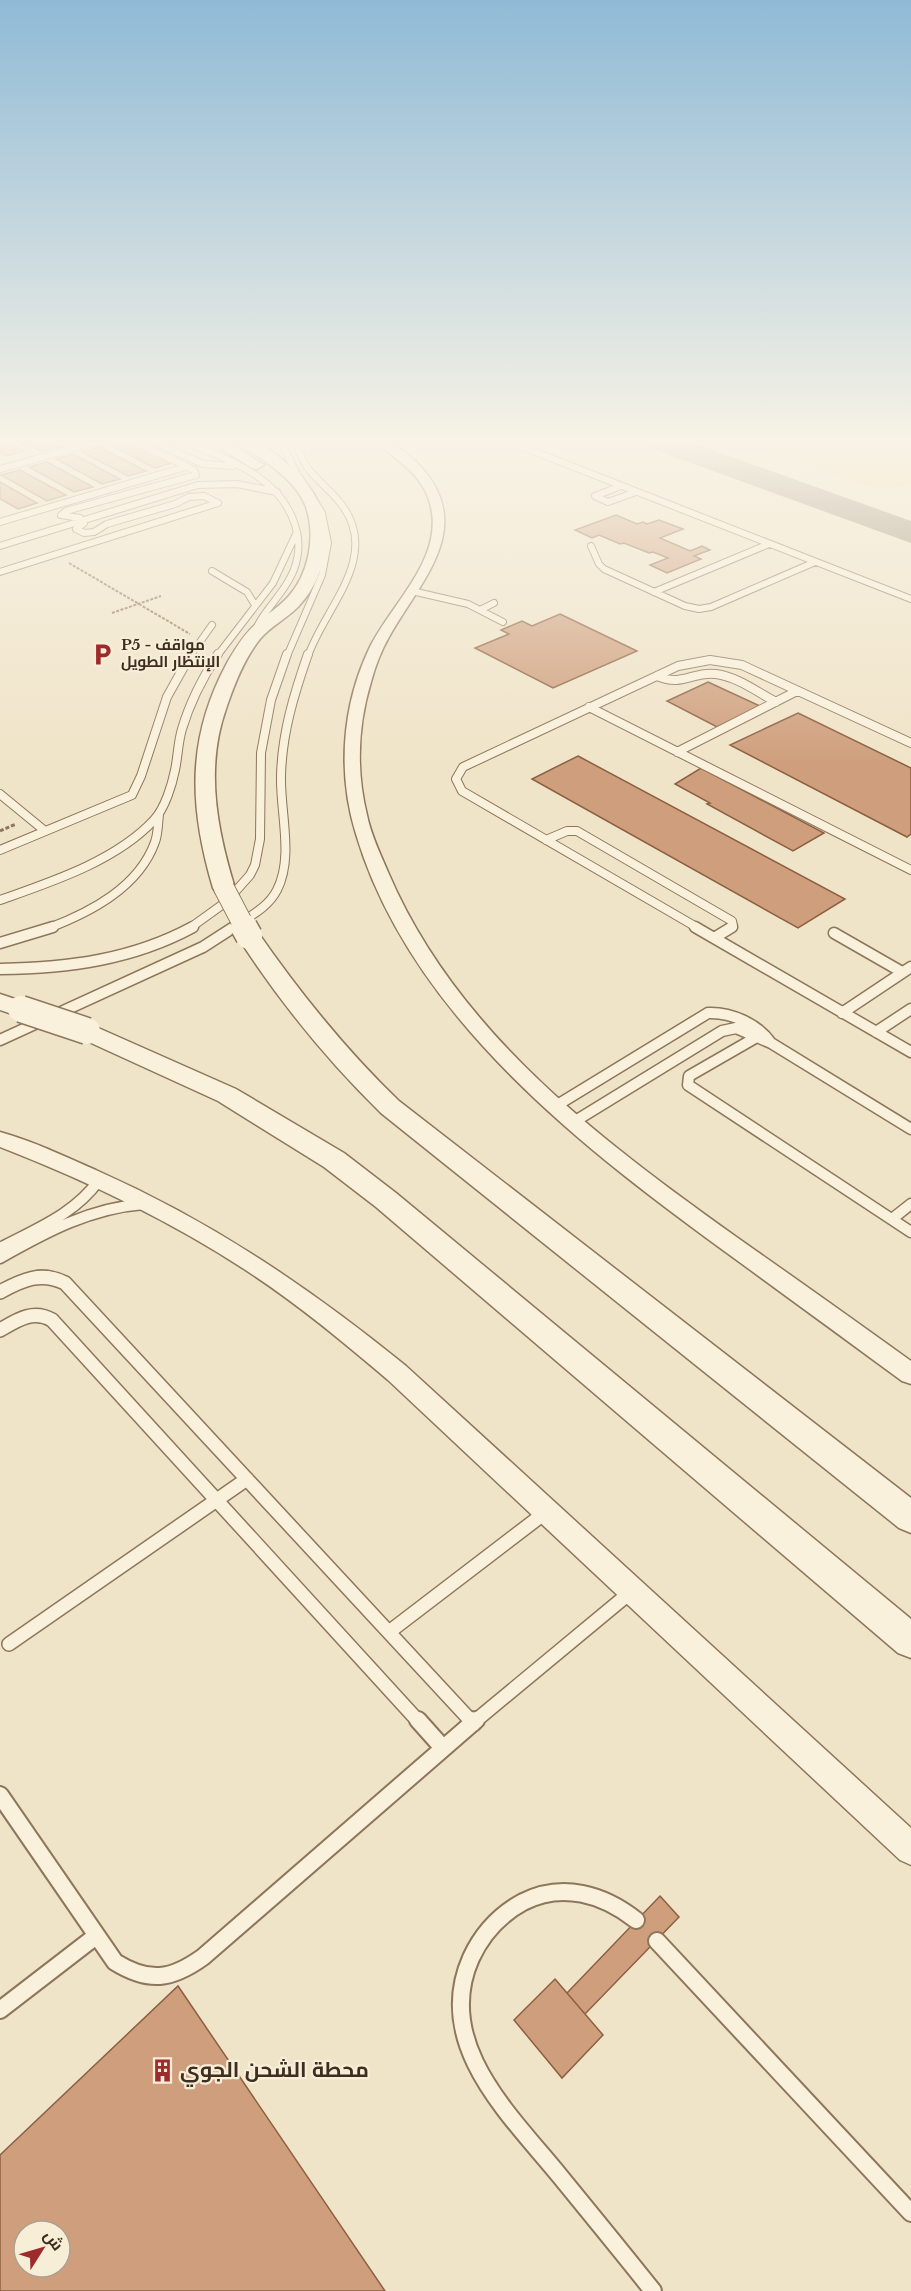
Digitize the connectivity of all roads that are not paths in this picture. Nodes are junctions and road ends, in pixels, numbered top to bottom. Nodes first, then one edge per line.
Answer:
1 (70, 549) edge
2 (290, 549) edge
3 (298, 549) edge
4 (316, 549) edge
5 (327, 549) edge
6 (357, 549) edge
7 (435, 549) edge
8 (592, 549) edge
9 (757, 549) edge
10 (782, 549) edge
11 (815, 562) junction
12 (212, 571) dead end
13 (0, 572) edge
14 (412, 591) junction
15 (654, 592) junction
16 (911, 599) edge
17 (494, 603) dead end
18 (255, 604) junction
19 (480, 610) junction
20 (503, 622) dead end
21 (212, 625) dead end
22 (253, 637) junction
23 (754, 671) junction
24 (657, 676) junction
25 (732, 680) junction
26 (797, 691) junction
27 (776, 702) junction
28 (589, 707) junction
29 (911, 743) edge
30 (677, 752) junction
31 (0, 794) edge
32 (159, 814) junction
33 (45, 831) junction
34 (546, 840) junction
35 (0, 849) edge
36 (911, 870) edge
37 (0, 900) edge
38 (834, 933) dead end
39 (714, 938) junction
40 (0, 943) edge
41 (0, 969) edge
42 (907, 969) edge
43 (11, 1005) edge
44 (911, 1009) edge
45 (843, 1013) junction
46 (876, 1032) junction
47 (755, 1038) junction
48 (0, 1040) edge
49 (771, 1043) junction
50 (911, 1052) edge
51 (554, 1107) junction
52 (572, 1123) junction
53 (911, 1129) edge
54 (0, 1139) edge
55 (99, 1180) junction
56 (148, 1204) junction
57 (911, 1204) edge
58 (892, 1219) junction
59 (911, 1232) edge
60 (0, 1248) edge
61 (0, 1258) edge
62 (0, 1292) edge
63 (0, 1330) edge
64 (911, 1374) edge
65 (247, 1479) junction
66 (217, 1500) junction
67 (546, 1511) junction
68 (911, 1518) edge
69 (632, 1591) junction
70 (389, 1632) junction
71 (911, 1641) edge
72 (9, 1644) dead end
73 (472, 1723) junction
74 (443, 1748) junction
75 (0, 1796) edge
76 (911, 1849) edge
77 (636, 1920) dead end
78 (96, 1936) junction
79 (657, 1941) dead end
80 (0, 2010) edge
81 (911, 2213) edge
82 (653, 2291) edge

1 - 13 lane
2 - 18 lane
3 - 22 lane
4 - 22 street
5 - 41 lane
6 - 48 lane
7 - 14 street
8 - 15 lane
9 - 15 lane
10 - 11 lane
11 - 15 lane
11 - 16 lane
12 - 18 lane
14 - 19 lane
14 - 51 street
17 - 19 lane
18 - 32 lane
19 - 20 lane
21 - 33 lane
22 - 68 street, bridge
23 - 24 lane
23 - 25 lane
23 - 26 lane
24 - 25 lane
24 - 28 lane
25 - 27 lane
26 - 27 lane
26 - 29 lane
27 - 30 lane
28 - 30 lane
28 - 34 lane
30 - 36 lane
31 - 33 lane
32 - 37 lane
32 - 40 lane
33 - 35 lane
34 - 39 lane
34 - 39 lane
38 - 42 lane
39 - 45 lane
42 - 45 lane
43 - 71 street, bridge
44 - 46 lane
45 - 46 lane
46 - 50 lane
47 - 49 lane
47 - 52 lane
47 - 58 lane
49 - 51 lane
49 - 53 lane
51 - 52 street
52 - 64 street
54 - 55 street
55 - 56 street
55 - 60 lane
56 - 61 lane
56 - 67 street
57 - 58 lane
58 - 59 lane
62 - 65 lane
63 - 66 lane
65 - 66 lane
65 - 70 lane
66 - 72 lane
66 - 74 lane
67 - 69 street
67 - 70 lane
69 - 73 lane
69 - 76 street
70 - 73 lane
73 - 74 lane
74 - 78 lane
75 - 78 lane
77 - 82 lane
78 - 80 lane
79 - 81 lane

